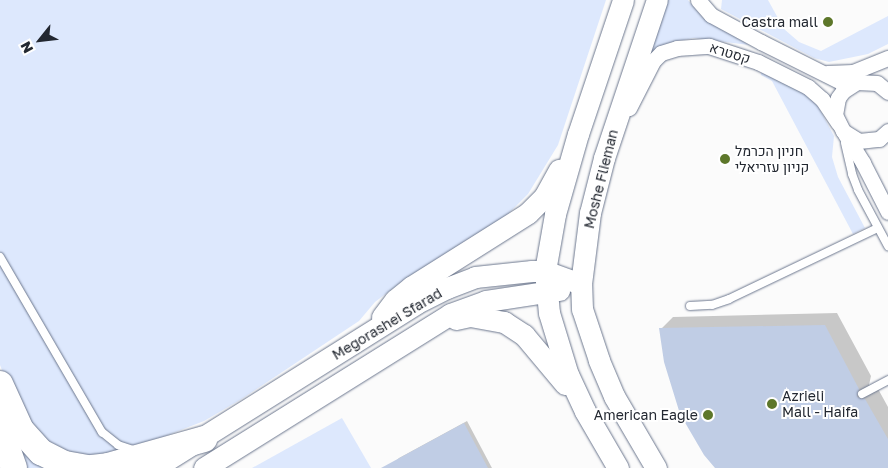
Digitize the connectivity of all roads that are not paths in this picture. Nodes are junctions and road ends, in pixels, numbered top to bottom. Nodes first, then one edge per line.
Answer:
1 (623, 0) edge
2 (657, 0) edge
3 (698, 0) edge
4 (782, 52) junction
5 (888, 58) edge
6 (758, 62) junction
7 (888, 64) edge
8 (821, 72) junction
9 (853, 84) junction
10 (888, 92) edge
11 (840, 127) junction
12 (888, 131) edge
13 (578, 134) junction
14 (604, 158) junction
15 (888, 212) edge
16 (878, 228) junction
17 (888, 246) edge
18 (0, 258) edge
19 (545, 272) junction
20 (580, 284) junction
21 (546, 294) junction
22 (690, 306) dead end
23 (424, 328) junction
24 (374, 331) junction
25 (888, 380) edge
26 (0, 384) edge
27 (862, 394) dead end
28 (585, 411) junction
29 (0, 428) edge
30 (204, 439) joint
31 (151, 461) edge
32 (14, 468) edge
33 (88, 468) edge
34 (92, 468) edge
35 (204, 468) edge
36 (618, 468) edge
37 (656, 468) edge

1 - 13 main road
2 - 14 main road, Moshe Flieman
3 - 4 street, קסטרא
4 - 6 lane
4 - 8 street, קסטרא
5 - 8 street
6 - 11 street, קסטרא
6 - 14 street, קסטרא
7 - 9 street
8 - 9 street, קסטרא
9 - 10 street, קסטרא
9 - 11 street
11 - 12 street
11 - 15 street, קסטרא
11 - 16 lane
13 - 19 main road
13 - 24 main road
14 - 20 main road, Moshe Flieman
16 - 17 lane
16 - 22 lane
18 - 31 lane
19 - 20 main road, Megorashei Sfarad
19 - 21 main road
19 - 24 main road, Megorashei Sfarad
20 - 21 main road, Megorashei Sfarad
20 - 37 main road, Moshe Flieman
21 - 23 main road, Megorashei Sfarad
21 - 28 main road
23 - 28 main road
23 - 35 main road, Megorashei Sfarad
24 - 30 main road, Megorashei Sfarad
25 - 27 lane
26 - 33 highway
28 - 36 main road
29 - 32 highway
30 - 31 highway
31 - 34 highway

